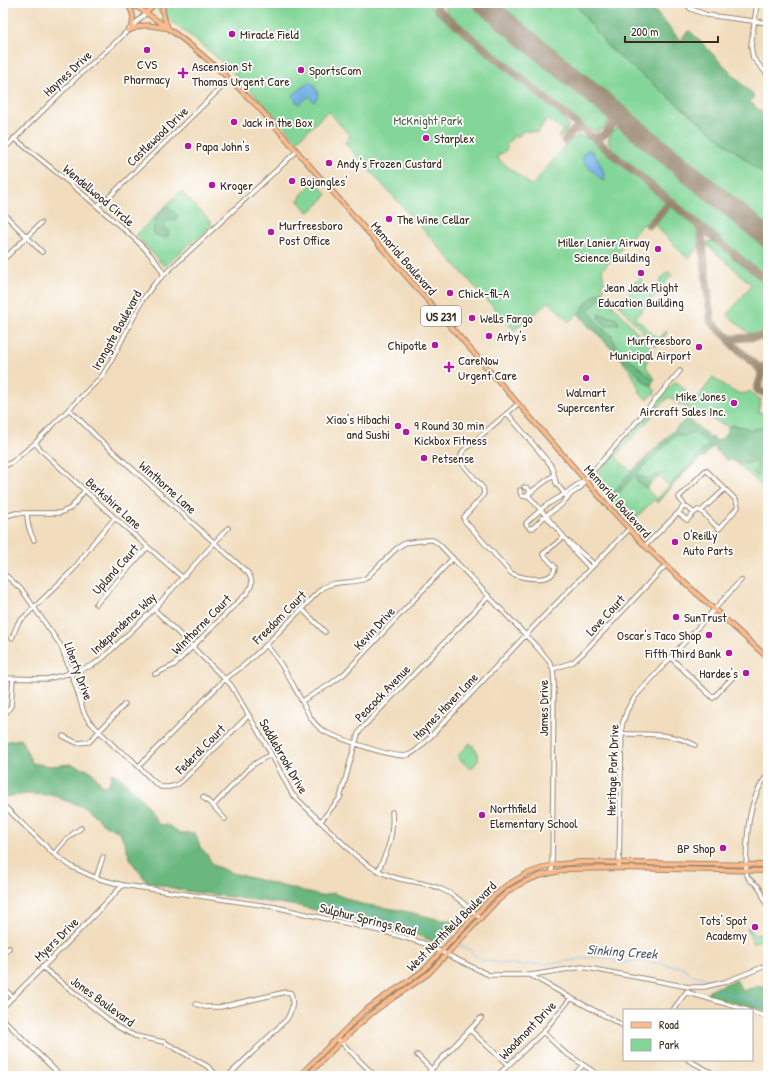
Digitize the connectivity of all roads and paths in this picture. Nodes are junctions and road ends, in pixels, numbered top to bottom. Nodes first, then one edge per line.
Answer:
1 (127, 3) edge
2 (130, 3) edge
3 (156, 3) edge
4 (163, 3) edge
5 (685, 3) edge
6 (757, 3) edge
7 (146, 13) junction
8 (754, 22) junction
9 (768, 23) edge
10 (169, 28) junction
11 (129, 30) junction
12 (768, 75) edge
13 (230, 79) junction
14 (14, 138) junction
15 (3, 150) edge
16 (298, 151) junction
17 (97, 205) junction
18 (3, 213) edge
19 (41, 222) dead end
20 (27, 237) junction
21 (42, 252) dead end
22 (3, 260) edge
23 (164, 275) junction
24 (680, 371) dead end
25 (518, 404) junction
26 (69, 409) junction
27 (507, 413) junction
28 (35, 443) junction
29 (3, 468) edge
30 (554, 475) junction
31 (585, 480) junction
32 (524, 487) dead end
33 (725, 489) junction
34 (85, 490) junction
35 (520, 490) dead end
36 (529, 494) junction
37 (565, 494) junction
38 (568, 498) junction
39 (683, 507) junction
40 (540, 510) junction
41 (701, 511) junction
42 (27, 513) junction
43 (678, 513) junction
44 (694, 513) junction
45 (545, 516) junction
46 (3, 517) edge
47 (115, 518) junction
48 (228, 528) dead end
49 (629, 529) junction
50 (564, 537) junction
51 (34, 540) dead end
52 (214, 542) junction
53 (645, 546) junction
54 (148, 547) junction
55 (453, 558) junction
56 (594, 564) junction
57 (666, 565) junction
58 (590, 568) junction
59 (3, 573) edge
60 (182, 577) junction
61 (252, 579) joint
62 (741, 580) dead end
63 (489, 596) junction
64 (96, 604) dead end
65 (34, 608) junction
66 (154, 609) junction
67 (302, 609) junction
68 (714, 610) junction
69 (324, 632) dead end
70 (526, 635) junction
71 (12, 638) dead end
72 (266, 645) junction
73 (192, 647) junction
74 (671, 658) junction
75 (768, 658) edge
76 (553, 669) junction
77 (71, 674) junction
78 (155, 674) dead end
79 (3, 678) edge
80 (732, 678) dead end
81 (13, 679) junction
82 (225, 679) junction
83 (302, 701) junction
84 (126, 704) dead end
85 (249, 714) junction
86 (3, 717) edge
87 (99, 732) junction
88 (622, 734) junction
89 (63, 736) dead end
90 (355, 743) junction
91 (695, 745) dead end
92 (271, 754) junction
93 (139, 766) junction
94 (768, 774) edge
95 (161, 787) joint
96 (203, 796) dead end
97 (3, 805) edge
98 (212, 806) junction
99 (392, 812) dead end
100 (225, 819) dead end
101 (320, 822) junction
102 (81, 828) dead end
103 (54, 854) junction
104 (103, 857) dead end
105 (619, 862) junction
106 (649, 863) junction
107 (746, 865) junction
108 (768, 865) edge
109 (552, 866) junction
110 (619, 868) junction
111 (649, 869) junction
112 (378, 871) junction
113 (746, 871) junction
114 (768, 871) edge
115 (552, 872) junction
116 (96, 878) junction
117 (123, 885) junction
118 (768, 908) edge
119 (476, 915) junction
120 (480, 918) junction
121 (9, 948) dead end
122 (442, 952) junction
123 (3, 954) edge
124 (447, 954) junction
125 (768, 965) edge
126 (42, 967) junction
127 (531, 975) junction
128 (689, 987) junction
129 (3, 988) edge
130 (686, 992) junction
131 (13, 997) junction
132 (571, 998) junction
133 (196, 1004) dead end
134 (3, 1007) edge
135 (674, 1009) edge
136 (743, 1009) edge
137 (753, 1012) edge
138 (768, 1017) edge
139 (481, 1018) dead end
140 (3, 1019) edge
141 (623, 1025) edge
142 (470, 1030) junction
143 (542, 1032) junction
144 (337, 1038) junction
145 (341, 1042) junction
146 (417, 1055) dead end
147 (690, 1061) edge
148 (508, 1065) junction
149 (584, 1065) junction
150 (432, 1070) junction
151 (373, 1074) dead end
152 (61, 1076) edge
153 (218, 1076) edge
154 (228, 1076) edge
155 (299, 1076) edge
156 (307, 1076) edge
157 (425, 1076) edge
158 (497, 1076) edge
159 (573, 1076) edge
160 (600, 1076) edge
161 (718, 1076) edge

1 - 11 main road
2 - 7 main road, Memorial Boulevard / US 231
3 - 7 main road
4 - 10 main road
5 - 8 street
6 - 8 street
7 - 10 main road, Memorial Boulevard / US 231
7 - 11 street, Haynes Drive
8 - 9 street
8 - 12 street
10 - 11 main road
10 - 13 main road, Memorial Boulevard / US 231
11 - 14 street, Haynes Drive
13 - 16 main road, Memorial Boulevard / US 231
13 - 17 street, Castlewood Drive
14 - 15 street, Haynes Drive
14 - 17 street, Wendellwood Circle
16 - 23 street, Irongate Boulevard
16 - 25 main road, Memorial Boulevard / US 231
17 - 23 street, Wendellwood Circle
18 - 20 street
19 - 20 street
20 - 21 street
20 - 22 street
23 - 26 street, Irongate Boulevard
24 - 31 street
25 - 27 street
25 - 31 main road, Memorial Boulevard / US 231
26 - 28 street, Irongate Boulevard
26 - 52 street, Winthorne Lane
27 - 30 street
27 - 50 street
28 - 29 street, Irongate Boulevard
28 - 34 street, Berkshire Lane
30 - 36 street
30 - 37 street
31 - 37 street
31 - 38 street
31 - 49 main road, Memorial Boulevard / US 231
32 - 36 street
33 - 39 street
33 - 41 street
33 - 41 street
34 - 42 street
34 - 47 street, Berkshire Lane
35 - 36 street
36 - 40 street
37 - 38 street
37 - 40 street
38 - 45 street
39 - 43 street
39 - 44 street
40 - 45 street
40 - 45 street
41 - 44 street
42 - 46 street
42 - 51 street
43 - 44 street
43 - 53 street
45 - 50 street
47 - 54 street, Berkshire Lane
47 - 65 street
48 - 52 street, Independence Way
49 - 53 main road, Memorial Boulevard / US 231
49 - 56 street, Haynes Haven Lane
50 - 56 street
50 - 58 street
52 - 60 street, Independence Way
52 - 61 street, Winthorne Lane
53 - 57 main road, Memorial Boulevard / US 231
54 - 60 street, Berkshire Lane
54 - 64 street, Upland Court
55 - 63 street, James Drive
55 - 67 street, Freedom Court
55 - 83 street, Kevin Drive
56 - 58 street, Haynes Haven Lane
57 - 68 main road, Memorial Boulevard / US 231
57 - 76 street, Love Court
58 - 70 street, Haynes Haven Lane
59 - 65 street, Liberty Drive
60 - 66 street, Independence Way
61 - 73 street, Winthorne Court
62 - 68 street, Heritage Park Drive
63 - 70 street, James Drive
63 - 90 street, Peacock Avenue
65 - 71 street
65 - 77 street, Liberty Drive
66 - 73 street, Saddlebrook Drive
66 - 77 street, Independence Way
67 - 69 street
67 - 72 street, Freedom Court
68 - 74 street, Heritage Park Drive
68 - 75 main road, Memorial Boulevard / US 231
70 - 76 street, James Drive
70 - 90 street, Haynes Haven Lane
72 - 82 street, Freedom Court
72 - 83 street, Haynes Haven Lane
73 - 78 street, Winthorne Court
73 - 82 street, Saddlebrook Drive
74 - 80 street
74 - 88 street, Heritage Park Drive
76 - 109 street, James Drive
77 - 81 street, Independence Way
77 - 87 street, Liberty Drive
79 - 81 street, Independence Way
81 - 86 street
82 - 85 street, Saddlebrook Drive
82 - 93 street, Freedom Court
83 - 90 street, Haynes Haven Lane
84 - 87 street
85 - 92 street, Saddlebrook Drive
85 - 95 street, Federal Court
87 - 89 street
87 - 93 street, Liberty Drive
88 - 91 street
88 - 105 street, Heritage Park Drive
90 - 101 street, Peacock Avenue
92 - 98 street
92 - 101 street, Saddlebrook Drive
93 - 95 street, Liberty Drive
94 - 107 street
96 - 98 street
97 - 103 street, Sulphur Springs Road
98 - 100 street
99 - 112 street
101 - 112 street, Saddlebrook Drive
102 - 103 street
103 - 116 street, Sulphur Springs Road
104 - 116 street
105 - 106 main road, West Northfield Boulevard
105 - 109 main road, West Northfield Boulevard
105 - 110 street, Heritage Park Drive
106 - 107 main road, West Northfield Boulevard
106 - 111 main road
107 - 108 main road, West Northfield Boulevard
107 - 113 street
109 - 115 street, James Drive
109 - 119 main road, West Northfield Boulevard
110 - 111 main road, West Northfield Boulevard
110 - 115 main road, West Northfield Boulevard
111 - 113 main road, West Northfield Boulevard
112 - 119 street, Saddlebrook Drive
113 - 114 main road, West Northfield Boulevard
113 - 118 street
115 - 120 main road, West Northfield Boulevard
116 - 117 street, Sulphur Springs Road
117 - 122 street, Sulphur Springs Road
117 - 126 street, Myers Drive
119 - 120 street, Saddlebrook Drive
119 - 122 main road, West Northfield Boulevard
120 - 124 main road, West Northfield Boulevard
121 - 123 street
122 - 124 street, Sulphur Springs Road
122 - 144 main road, West Northfield Boulevard
124 - 127 street, Sulphur Springs Road
124 - 145 main road, West Northfield Boulevard
125 - 128 street, Sulphur Springs Road
126 - 131 street, Myers Drive
126 - 153 street, Jones Boulevard
127 - 128 street, Sulphur Springs Road
127 - 132 street
128 - 130 street
129 - 131 street
130 - 135 street
130 - 136 street
131 - 134 street, Myers Drive
132 - 141 street
132 - 143 street, Woodmont Drive
133 - 154 street
137 - 138 street
139 - 142 street
140 - 152 street
142 - 148 street
142 - 150 street
143 - 148 street, Woodmont Drive
143 - 149 street
144 - 145 street
144 - 155 main road, West Northfield Boulevard
145 - 151 street
145 - 156 main road, West Northfield Boulevard
146 - 150 street
147 - 161 street
148 - 158 street, Woodmont Drive
149 - 159 street
149 - 160 street
150 - 157 street

